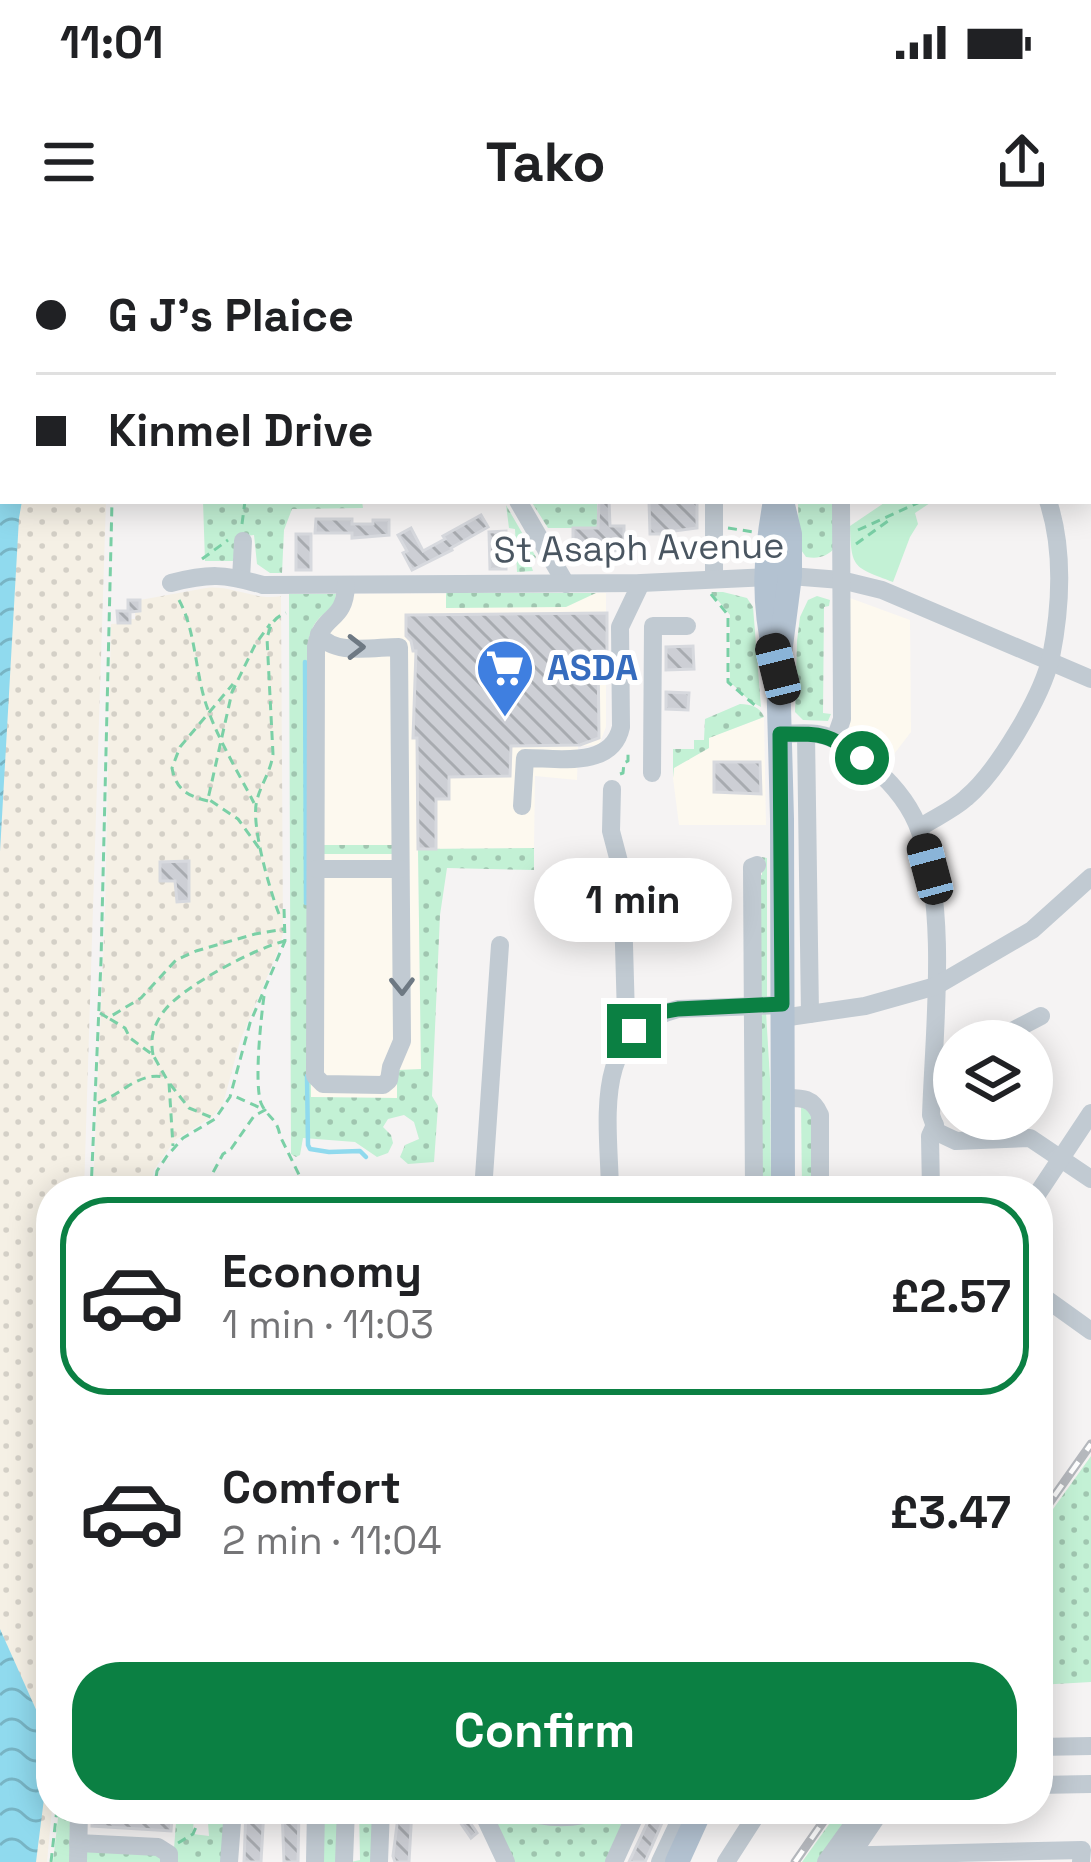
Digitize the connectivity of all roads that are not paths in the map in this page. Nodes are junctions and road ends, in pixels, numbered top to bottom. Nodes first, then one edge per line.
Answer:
1 (520, 504) edge
2 (714, 504) edge
3 (778, 504) edge
4 (841, 504) edge
5 (1049, 504) edge
6 (243, 541) dead end
7 (778, 577) junction
8 (242, 579) junction
9 (706, 579) junction
10 (841, 580) junction
11 (641, 583) junction
12 (566, 584) junction
13 (346, 585) junction
14 (172, 587) road end
15 (687, 626) dead end
16 (319, 634) junction
17 (1050, 661) junction
18 (1091, 679) edge
19 (652, 687) junction
20 (621, 688) junction
21 (780, 734) junction
22 (806, 734) junction
23 (835, 739) junction
24 (652, 773) dead end
25 (608, 803) road end
26 (522, 806) dead end
27 (919, 828) junction
28 (757, 865) dead end
29 (317, 869) junction
30 (400, 869) junction
31 (1091, 877) edge
32 (500, 944) dead end
33 (935, 986) junction
34 (753, 1006) junction
35 (782, 1011) junction
36 (810, 1014) junction
37 (1041, 1016) dead end
38 (934, 1020) edge
39 (1033, 1020) edge
40 (634, 1031) junction
41 (933, 1065) edge
42 (782, 1098) junction
43 (1091, 1113) edge
44 (933, 1118) edge
45 (933, 1129) edge
46 (952, 1140) edge
47 (993, 1140) edge
48 (1033, 1140) edge
49 (1060, 1158) junction
50 (484, 1176) edge
51 (610, 1176) edge
52 (754, 1176) edge
53 (783, 1176) edge
54 (820, 1176) edge
55 (931, 1176) edge
56 (1049, 1176) edge
57 (1091, 1180) edge
58 (1053, 1306) edge
59 (1090, 1339) edge
60 (1091, 1746) edge
61 (1053, 1747) edge
62 (1091, 1784) edge
63 (1053, 1785) edge
64 (231, 1824) edge
65 (316, 1824) edge
66 (345, 1824) edge
67 (380, 1824) edge
68 (488, 1824) edge
69 (631, 1824) edge
70 (678, 1824) edge
71 (694, 1824) edge
72 (750, 1824) edge
73 (855, 1824) edge
74 (868, 1824) edge
75 (78, 1853) edge
76 (164, 1854) edge
77 (1085, 1854) edge
78 (836, 1858) edge
79 (229, 1862) edge
80 (315, 1862) edge
81 (344, 1862) edge
82 (379, 1862) edge
83 (506, 1862) edge
84 (614, 1862) edge
85 (660, 1862) edge
86 (677, 1862) edge
87 (726, 1862) edge

1 - 12 street
2 - 9 street
3 - 7 main road
4 - 10 street
5 - 17 street
6 - 8 street
7 - 9 street, St Asaph Avenue
7 - 10 street, St Asaph Avenue
7 - 21 main road
8 - 13 street, St Asaph Avenue
8 - 14 street, St Asaph Avenue
9 - 11 street, St Asaph Avenue
10 - 17 street, St Asaph Avenue
10 - 23 street
11 - 12 street, St Asaph Avenue
11 - 20 street
12 - 13 street, St Asaph Avenue
13 - 16 street
15 - 19 street
16 - 29 street
16 -> 30 street
17 - 18 street, St Asaph Avenue
17 - 27 street
19 - 20 street
19 - 24 street
20 - 26 street
21 - 22 street
21 - 35 main road
22 - 23 street
22 - 36 street
23 - 27 street
25 - 40 street
27 - 33 street
28 - 34 street
29 - 30 street
30 -> 29 street
31 - 33 street
32 - 50 street
33 - 36 street
33 - 38 street
34 - 35 street
34 - 40 street
34 - 52 street
35 - 36 street
35 - 42 main road
37 - 39 street
40 - 51 street
41 - 44 street
42 - 53 main road
42 - 54 street
43 - 49 street
45 - 55 street
46 - 47 street
48 - 49 street
49 - 56 street
49 - 57 street
58 - 59 street
60 - 61 street
62 - 63 street
64 - 79 street
65 - 80 street
66 - 81 street
67 - 82 street
68 - 83 street
69 - 84 street
70 - 85 street
71 - 86 main road
72 - 87 street
73 - 78 street
74 - 78 street
75 - 76 street
77 - 78 street

